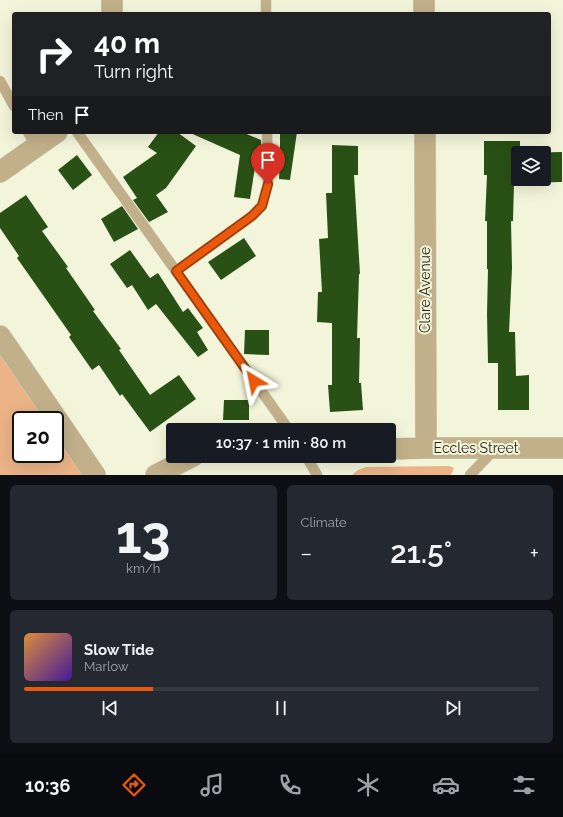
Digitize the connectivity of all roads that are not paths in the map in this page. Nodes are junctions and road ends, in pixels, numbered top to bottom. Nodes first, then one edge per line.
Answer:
1 (112, 0) edge
2 (266, 0) edge
3 (424, 0) edge
4 (112, 12) edge
5 (266, 12) edge
6 (424, 12) edge
7 (0, 81) edge
8 (12, 102) edge
9 (50, 134) edge
10 (79, 134) edge
11 (267, 134) edge
12 (424, 134) edge
13 (32, 139) edge
14 (0, 172) edge
15 (176, 271) junction
16 (0, 336) edge
17 (284, 423) edge
18 (426, 448) junction
19 (496, 448) junction
20 (563, 448) edge
21 (396, 449) edge
22 (179, 463) edge
23 (310, 463) edge
24 (95, 475) edge
25 (156, 475) edge
26 (317, 475) edge
27 (470, 475) edge

1 - 4 street
2 - 5 lane
3 - 6 street
7 - 8 lane
9 - 13 street
10 - 15 lane
11 - 15 lane
12 - 18 street, Clare Avenue
13 - 14 street
15 - 17 lane
16 - 24 street
18 - 19 street, Eccles Street
18 - 21 street, Eccles Street
19 - 20 street, Eccles Street
19 - 27 lane
22 - 25 street
23 - 26 lane

